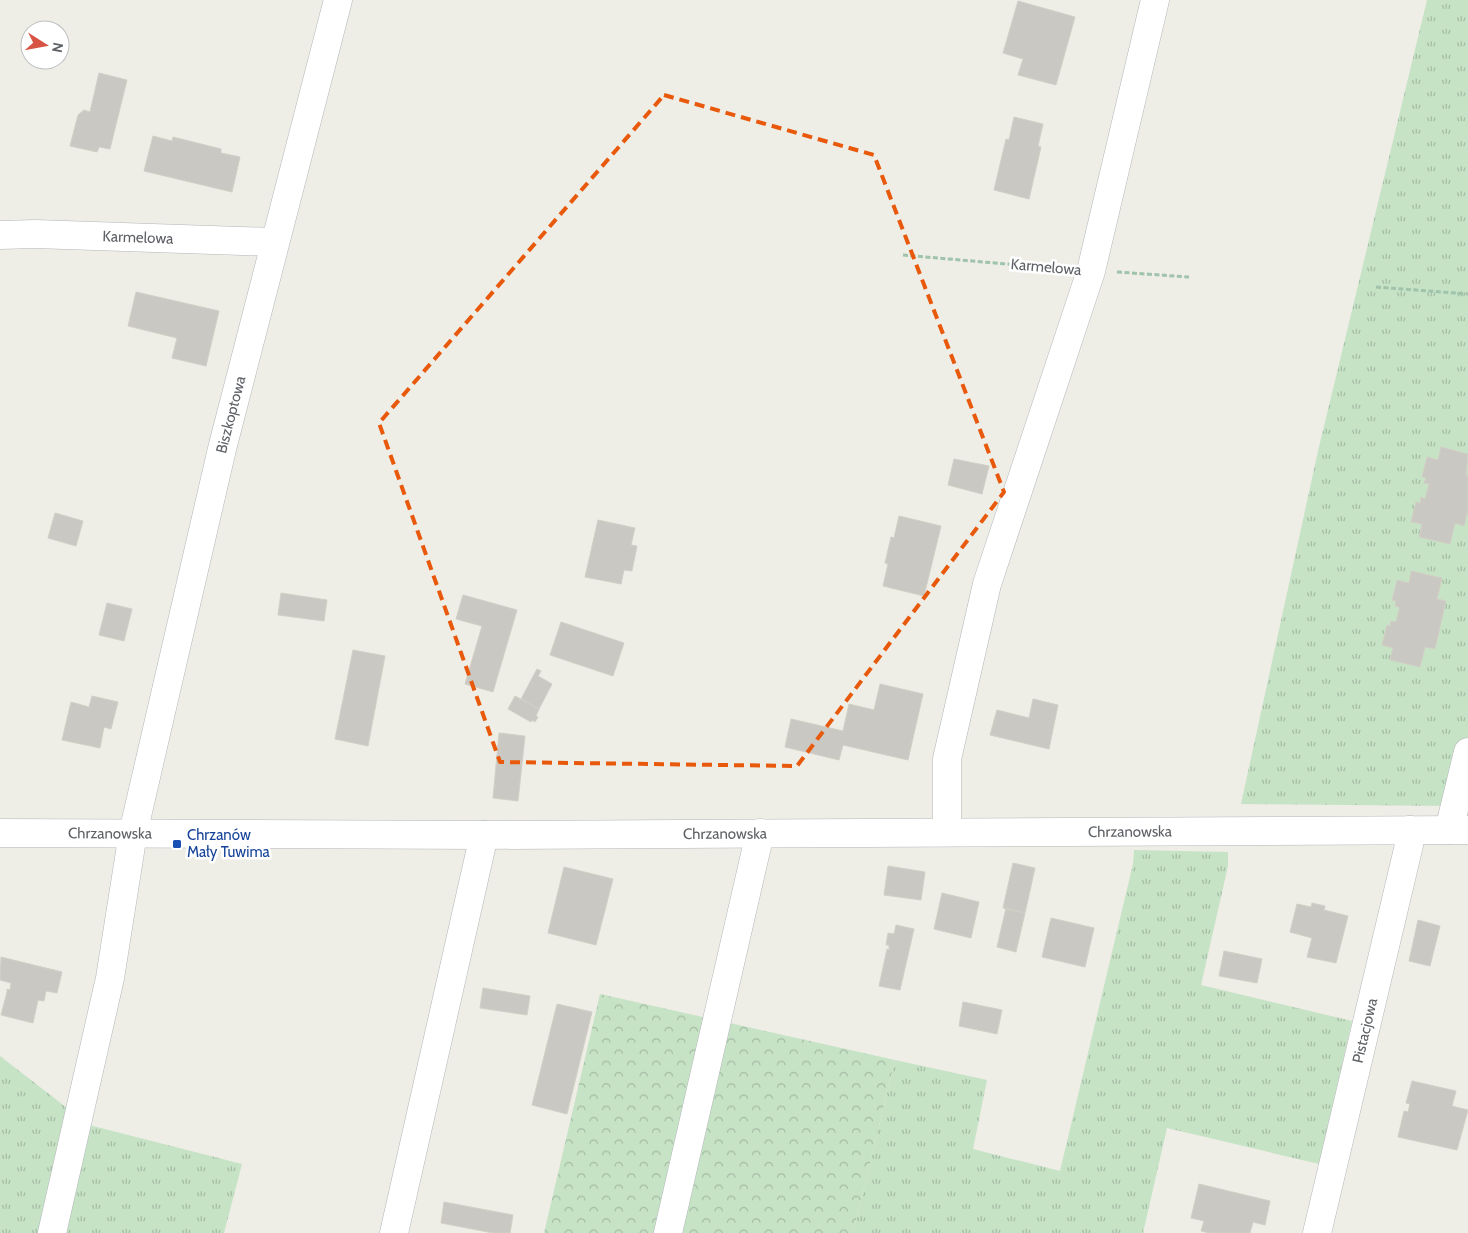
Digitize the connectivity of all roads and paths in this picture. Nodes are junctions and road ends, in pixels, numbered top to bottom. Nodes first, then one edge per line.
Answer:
1 (338, 0) edge
2 (1155, 0) edge
3 (0, 236) edge
4 (274, 242) junction
5 (903, 255) dead end
6 (1091, 271) junction
7 (1189, 277) dead end
8 (1376, 287) dead end
9 (1468, 294) edge
10 (1468, 752) edge
11 (1410, 830) junction
12 (1459, 830) edge
13 (0, 832) edge
14 (947, 832) junction
15 (133, 833) junction
16 (760, 833) junction
17 (484, 835) junction
18 (52, 1233) edge
19 (394, 1233) edge
20 (668, 1233) edge
21 (1317, 1233) edge

1 - 4 street, Biszkoptowa
2 - 6 street
3 - 4 street, Karmelowa
4 - 15 street, Biszkoptowa
5 - 6 path, Karmelowa
6 - 7 path, Karmelowa
6 - 14 street
8 - 9 path
10 - 12 street
11 - 12 street, Chrzanowska
11 - 14 street, Chrzanowska
11 - 21 street, Pistacjowa
13 - 15 street, Chrzanowska
14 - 16 street, Chrzanowska
15 - 17 street, Chrzanowska
15 - 18 street, Biszkoptowa
16 - 17 street, Chrzanowska
16 - 20 street
17 - 19 street

